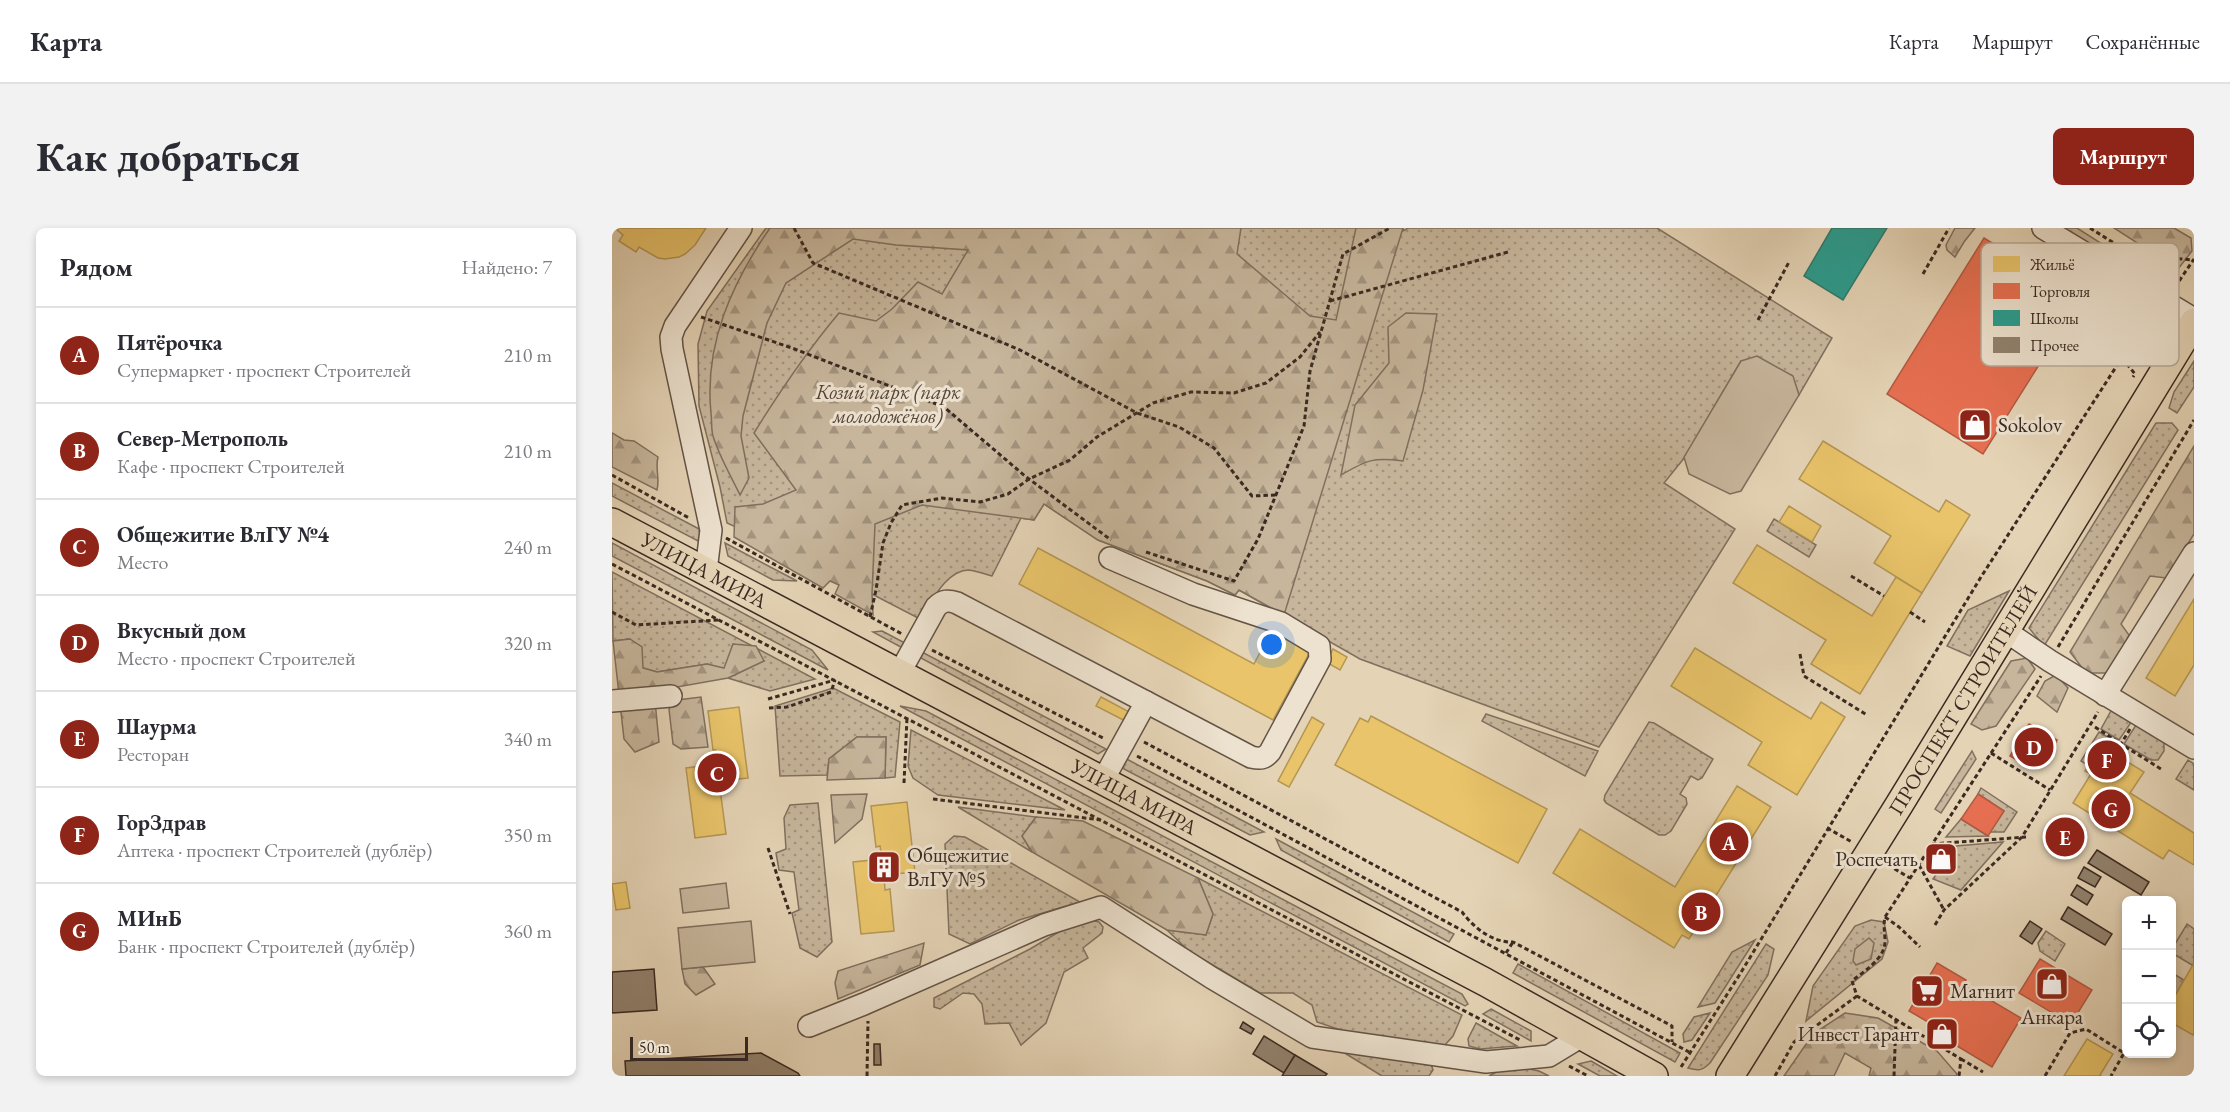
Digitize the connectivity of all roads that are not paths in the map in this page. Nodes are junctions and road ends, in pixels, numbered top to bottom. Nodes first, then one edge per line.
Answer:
1 (741, 228) edge
2 (2043, 228) edge
3 (2068, 243) edge
4 (2179, 311) edge
5 (2194, 320) edge
6 (2179, 344) edge
7 (2166, 366) edge
8 (612, 522) edge
9 (1114, 550) road end
10 (2194, 552) edge
11 (706, 572) junction
12 (2004, 630) junction
13 (899, 674) junction
14 (671, 696) dead end
15 (2106, 696) junction
16 (612, 701) edge
17 (1146, 702) junction
18 (2194, 748) edge
19 (1102, 782) junction
20 (809, 1026) dead end
21 (1582, 1036) junction
22 (1654, 1076) edge
23 (1730, 1076) edge

1 - 11 street
2 - 3 street
4 - 5 street
5 - 6 main road, ПРОСПЕКТ СТРОИТЕЛЕЙ
7 - 12 main road, ПРОСПЕКТ СТРОИТЕЛЕЙ
8 - 11 main road, УЛИЦА МИРА
9 - 17 street
10 - 15 street
11 - 13 main road, УЛИЦА МИРА
12 - 15 street
12 - 23 main road, ПРОСПЕКТ СТРОИТЕЛЕЙ
13 - 17 street
13 - 19 main road, УЛИЦА МИРА
14 - 16 street
15 - 18 street
17 - 19 street
19 - 21 main road, УЛИЦА МИРА
20 - 21 street
21 - 22 main road, УЛИЦА МИРА

